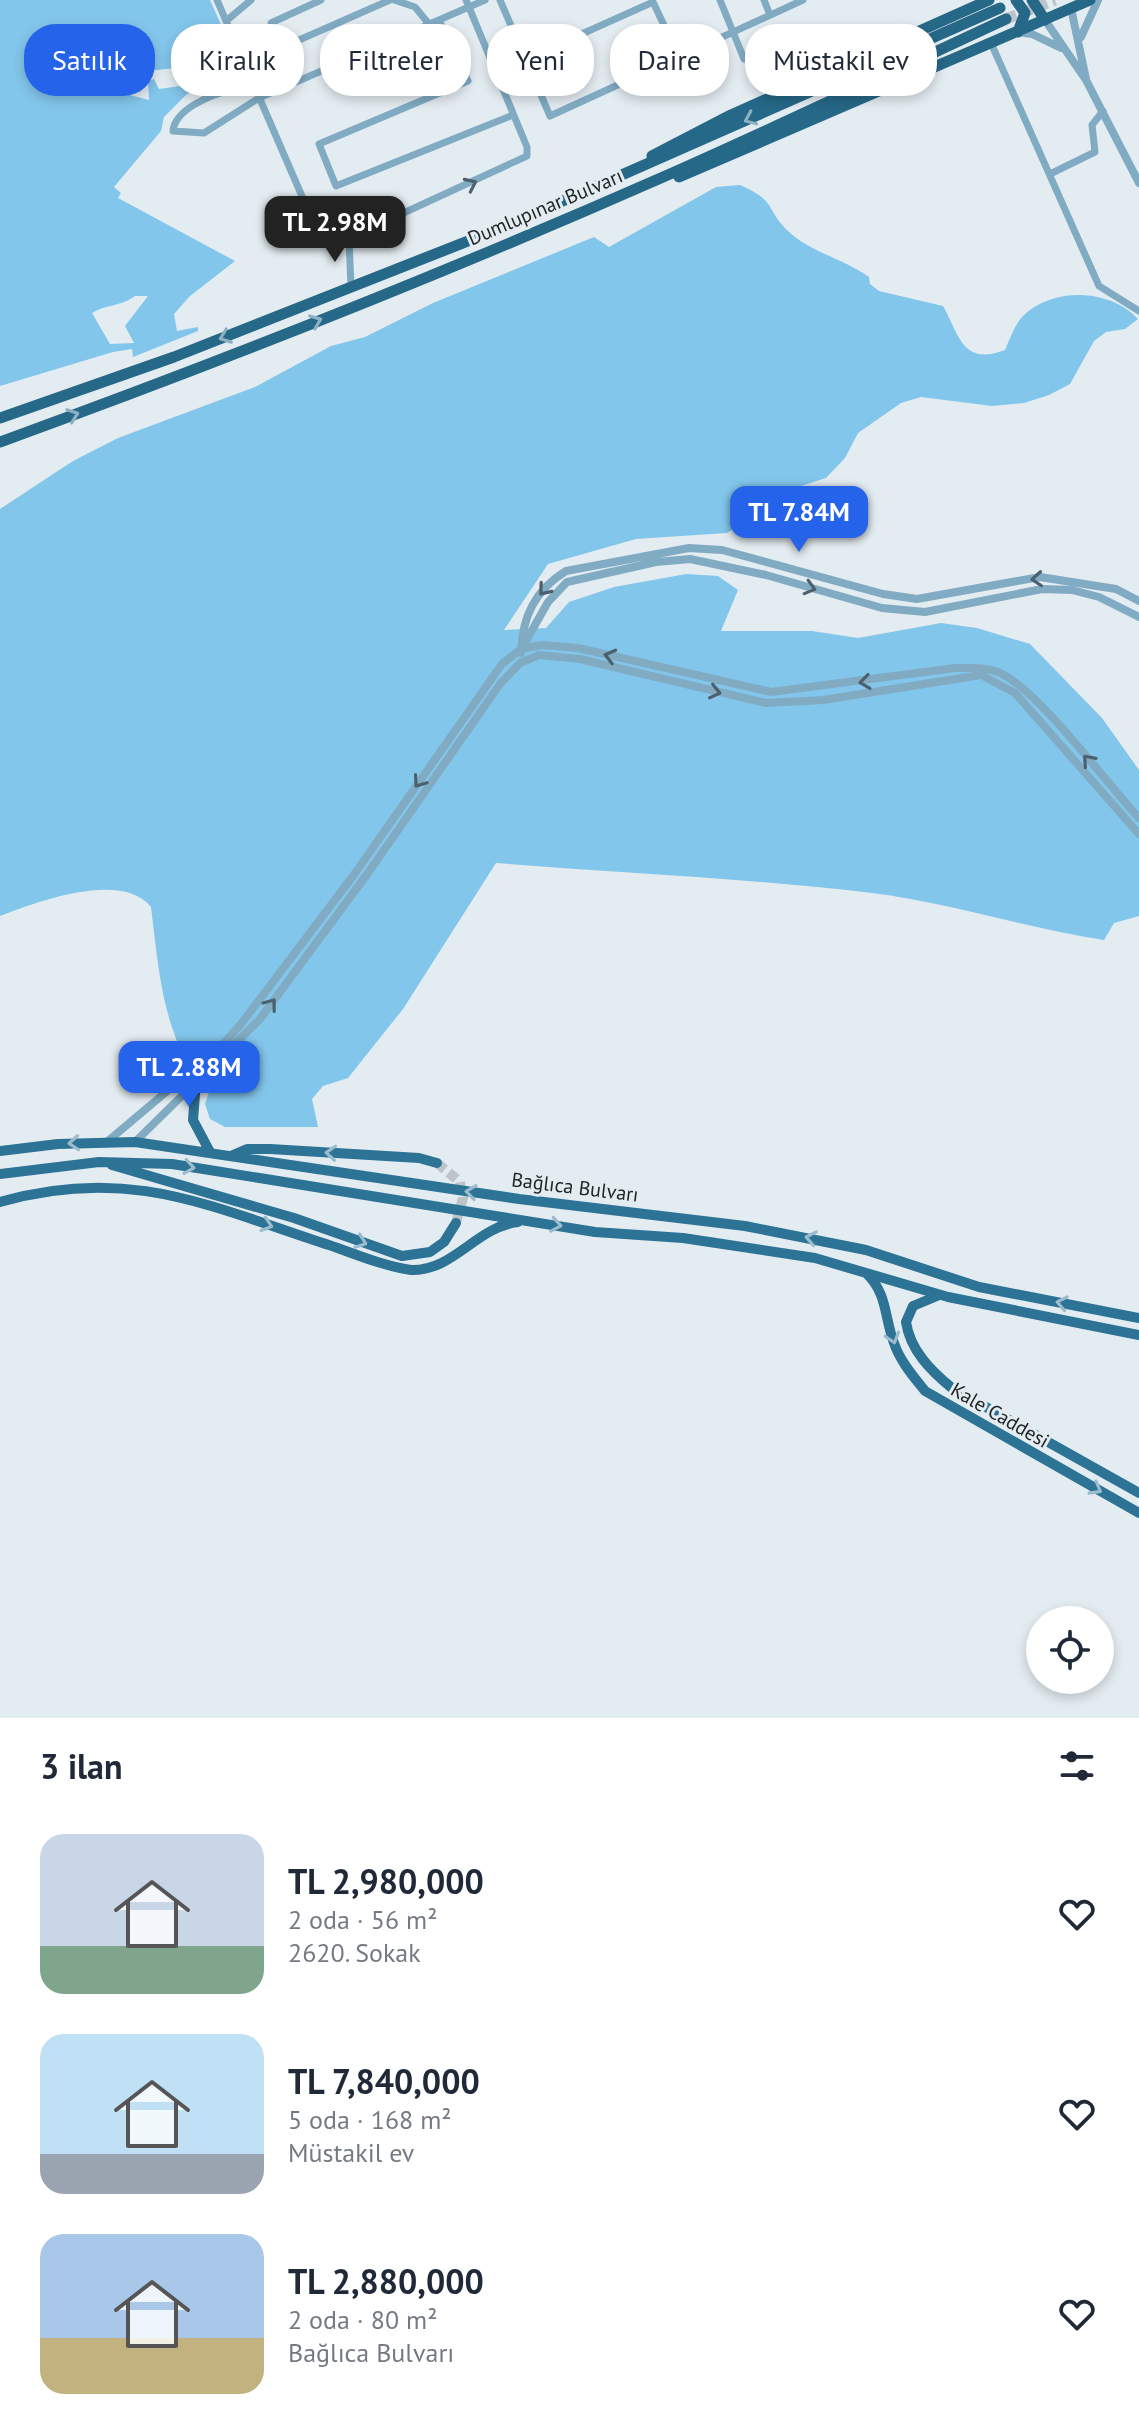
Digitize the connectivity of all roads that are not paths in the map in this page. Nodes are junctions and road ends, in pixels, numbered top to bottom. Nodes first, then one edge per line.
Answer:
1 (217, 0) edge
2 (251, 0) edge
3 (321, 0) edge
4 (392, 0) edge
5 (485, 0) edge
6 (500, 0) edge
7 (720, 0) edge
8 (764, 0) edge
9 (803, 0) edge
10 (989, 0) edge
11 (1016, 0) edge
12 (1032, 0) edge
13 (1090, 0) edge
14 (1098, 0) edge
15 (466, 4) edge
16 (1071, 4) edge
17 (770, 15) junction
18 (439, 20) junction
19 (1045, 20) junction
20 (226, 21) junction
21 (227, 24) edge
22 (271, 24) edge
23 (429, 24) joint
24 (511, 24) edge
25 (663, 24) edge
26 (594, 28) edge
27 (733, 32) junction
28 (1017, 32) junction
29 (729, 34) edge
30 (304, 38) edge
31 (1080, 42) junction
32 (991, 43) junction
33 (1062, 48) junction
34 (744, 59) dead end
35 (320, 71) edge
36 (1086, 80) junction
37 (216, 96) edge
38 (542, 96) edge
39 (594, 96) edge
40 (259, 98) junction
41 (1103, 111) junction
42 (513, 115) junction
43 (638, 169) junction
44 (1050, 174) junction
45 (1139, 183) edge
46 (645, 185) junction
47 (349, 239) junction
48 (351, 287) junction
49 (1139, 311) edge
50 (0, 418) edge
51 (0, 442) edge
52 (1139, 601) edge
53 (1139, 617) edge
54 (521, 649) junction
55 (520, 663) junction
56 (1139, 818) edge
57 (1139, 834) edge
58 (196, 1081) junction
59 (108, 1141) junction
60 (135, 1142) junction
61 (0, 1151) edge
62 (210, 1152) junction
63 (230, 1156) junction
64 (99, 1162) junction
65 (437, 1163) tunnel mouth
66 (0, 1174) edge
67 (191, 1186) junction
68 (156, 1191) junction
69 (0, 1202) edge
70 (531, 1221) junction
71 (456, 1223) tunnel mouth
72 (861, 1269) junction
73 (948, 1297) junction
74 (1139, 1318) edge
75 (1139, 1335) edge
76 (1139, 1493) edge
77 (1139, 1513) edge

1 - 20 street
2 - 20 street
3 - 22 street
4 - 23 street
4 - 30 street
5 - 15 street
6 - 24 street
7 - 27 street
8 - 17 street
9 - 17 street
10 - 43 highway
11 - 28 highway
12 - 19 highway
13 - 16 highway
14 - 31 street
15 - 18 street
15 - 42 street
16 - 19 highway
16 - 31 street
17 - 27 street
18 - 23 street
18 - 42 street
19 - 28 highway
19 - 33 street
20 - 21 street
25 - 26 street
27 - 29 street
27 - 34 street
28 - 32 highway
28 - 33 street
31 - 36 street
32 - 44 street
32 - 46 highway
33 - 36 street
35 - 40 street
36 - 41 street
37 - 40 street
38 - 39 street
40 - 47 street
41 - 44 street
41 - 45 street
47 -> 42 street
46 -> 43 highway, Dumlupınar Bulvarı
43 - 48 highway, Dumlupınar Bulvarı
44 - 49 street
51 -> 46 highway, Dumlupınar Bulvarı
47 - 48 street
48 -> 50 highway, Dumlupınar Bulvarı
52 -> 54 street
54 -> 53 street
54 - 55 street
56 -> 54 street
54 -> 59 street
55 -> 57 street
58 -> 55 street
58 - 60 street
58 - 62 main road
59 - 60 main road, Bağlıca Bulvarı
59 -> 61 main road, Bağlıca Bulvarı
60 - 62 main road, Bağlıca Bulvarı
62 - 63 main road, Bağlıca Bulvarı
65 -> 63 main road
74 -> 63 main road, Bağlıca Bulvarı
64 - 66 main road, Bağlıca Bulvarı
64 - 67 main road
64 -> 70 main road, Bağlıca Bulvarı
67 - 68 main road
67 -> 71 main road
68 - 69 main road
68 -> 70 main road
70 -> 72 main road, Bağlıca Bulvarı
72 - 73 main road, Bağlıca Bulvarı
72 -> 77 main road, Kale Caddesi
73 - 75 main road, Bağlıca Bulvarı
73 - 76 main road, Kale Caddesi

